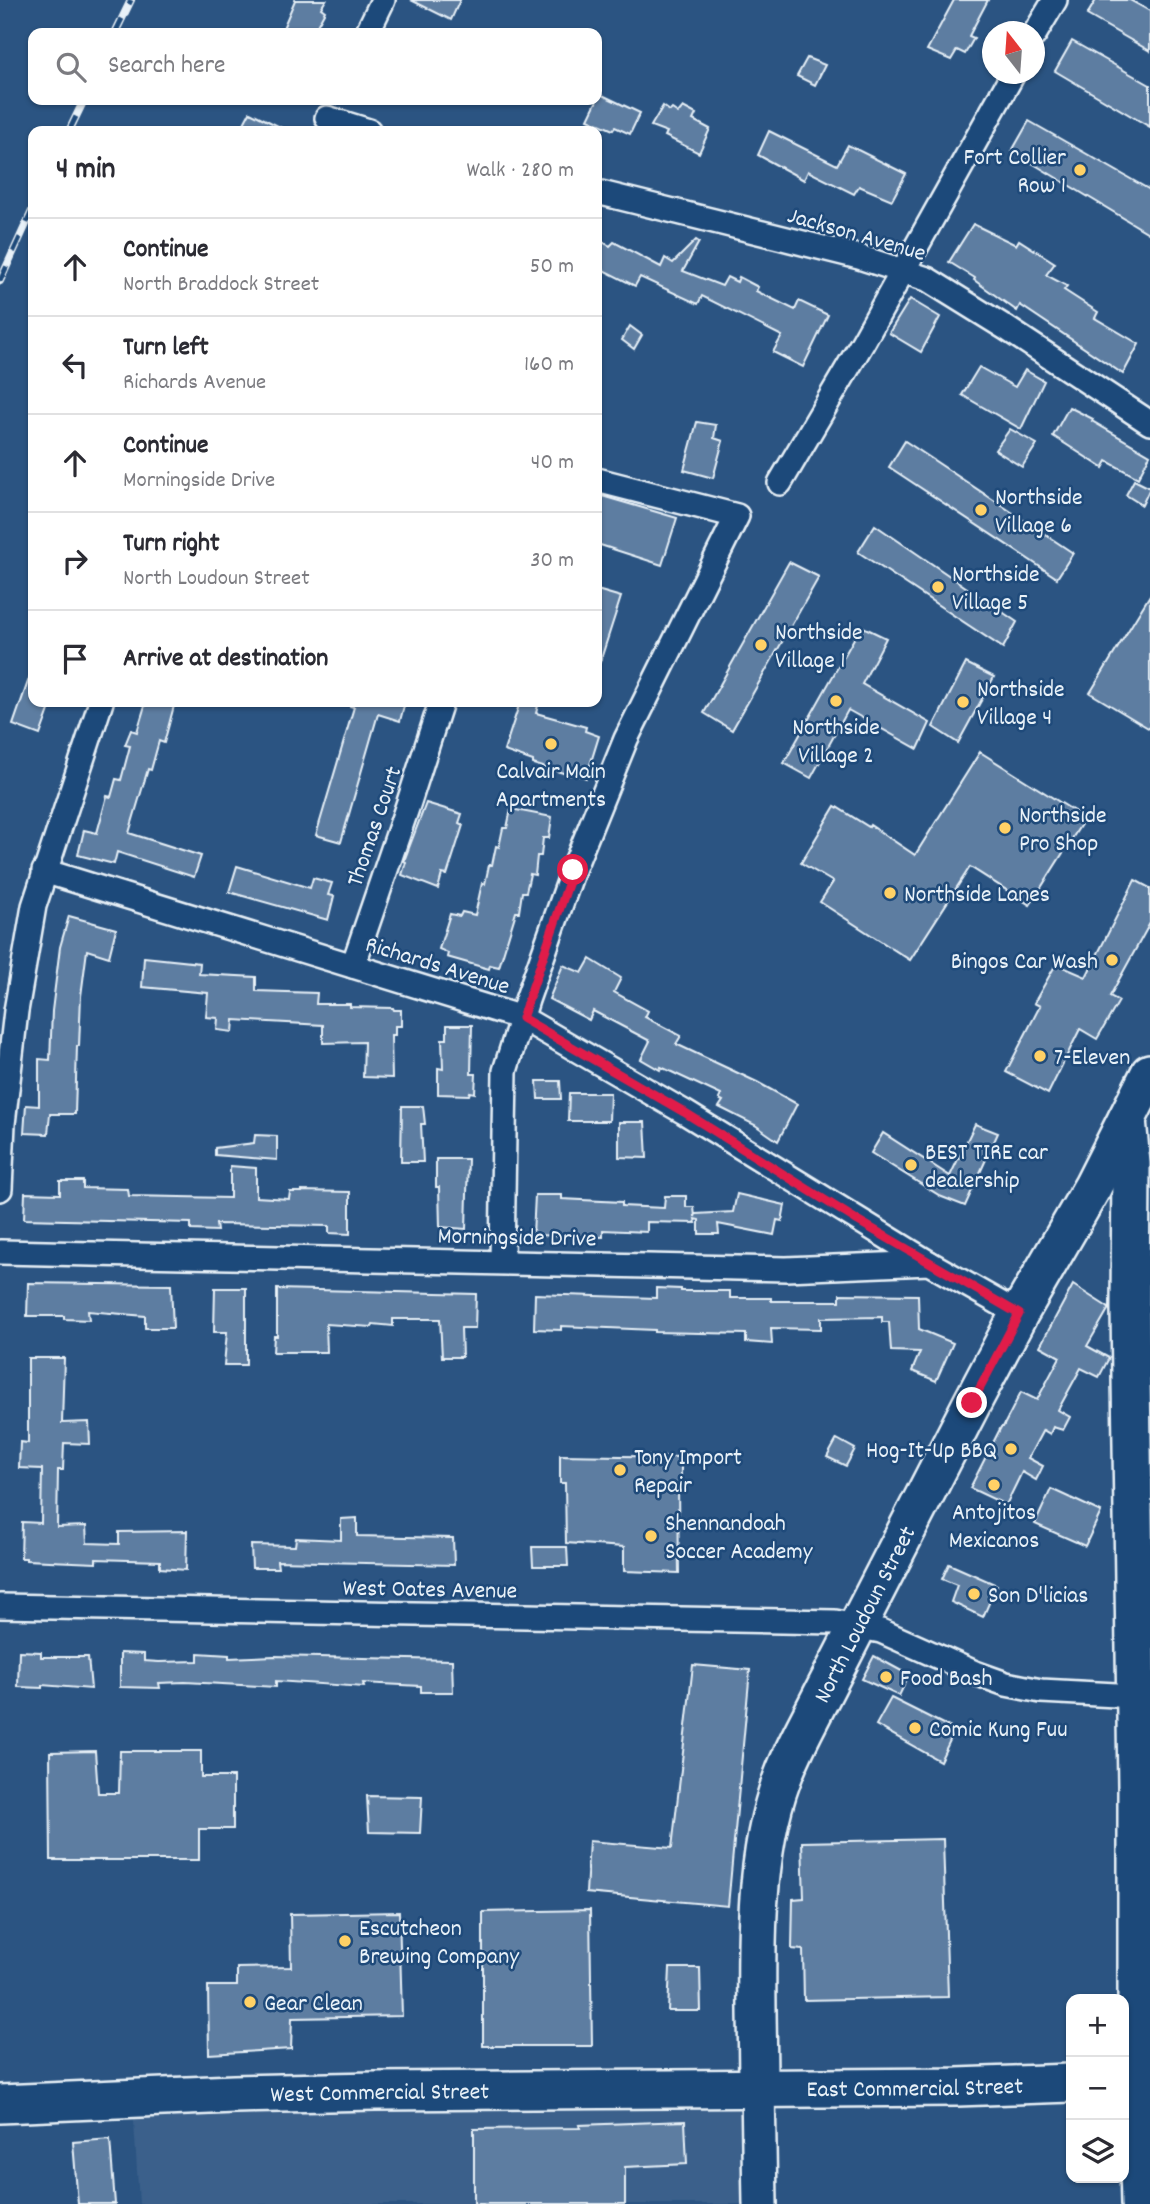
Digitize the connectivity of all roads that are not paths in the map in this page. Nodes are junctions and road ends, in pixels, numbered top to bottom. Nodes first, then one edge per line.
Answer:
1 (383, 0) edge
2 (1055, 0) edge
3 (1042, 21) edge
4 (369, 28) edge
5 (1007, 84) edge
6 (328, 116) edge
7 (355, 126) edge
8 (602, 193) edge
9 (903, 270) junction
10 (1150, 423) edge
11 (602, 481) edge
12 (780, 483) dead end
13 (99, 707) edge
14 (439, 707) edge
15 (44, 872) junction
16 (353, 966) junction
17 (522, 1018) junction
18 (1150, 1073) edge
19 (1118, 1168) junction
20 (0, 1189) edge
21 (0, 1252) edge
22 (502, 1261) junction
23 (929, 1263) junction
24 (1019, 1314) junction
25 (0, 1606) edge
26 (859, 1625) junction
27 (1135, 1696) junction
28 (1130, 2082) edge
29 (1066, 2083) edge
30 (758, 2087) junction
31 (0, 2104) edge
32 (760, 2204) edge
33 (1140, 2204) edge

1 - 4 street
2 - 3 street
5 - 9 street
6 - 7 street
8 - 9 street, Jackson Avenue
9 - 10 street, Jackson Avenue
9 - 12 street
11 - 17 street
13 - 15 street
14 - 16 street, Thomas Court
15 - 16 street, Richards Avenue
15 - 20 street
16 - 17 street, Richards Avenue
17 - 22 street
17 - 23 street, Richards Avenue
18 - 19 main road, North Loudoun Street
19 - 24 main road, North Loudoun Street
19 - 27 main road
21 - 22 street, Morningside Drive
22 - 23 street, Morningside Drive
23 - 24 street
24 - 26 main road, North Loudoun Street
25 - 26 street, West Oates Avenue
26 - 27 street, West Oates Avenue
26 - 30 main road, North Loudoun Street
27 - 28 main road
28 - 33 main road
29 - 30 main road, East Commercial Street
30 - 31 main road, West Commercial Street
30 - 32 street, North Loudoun Street

